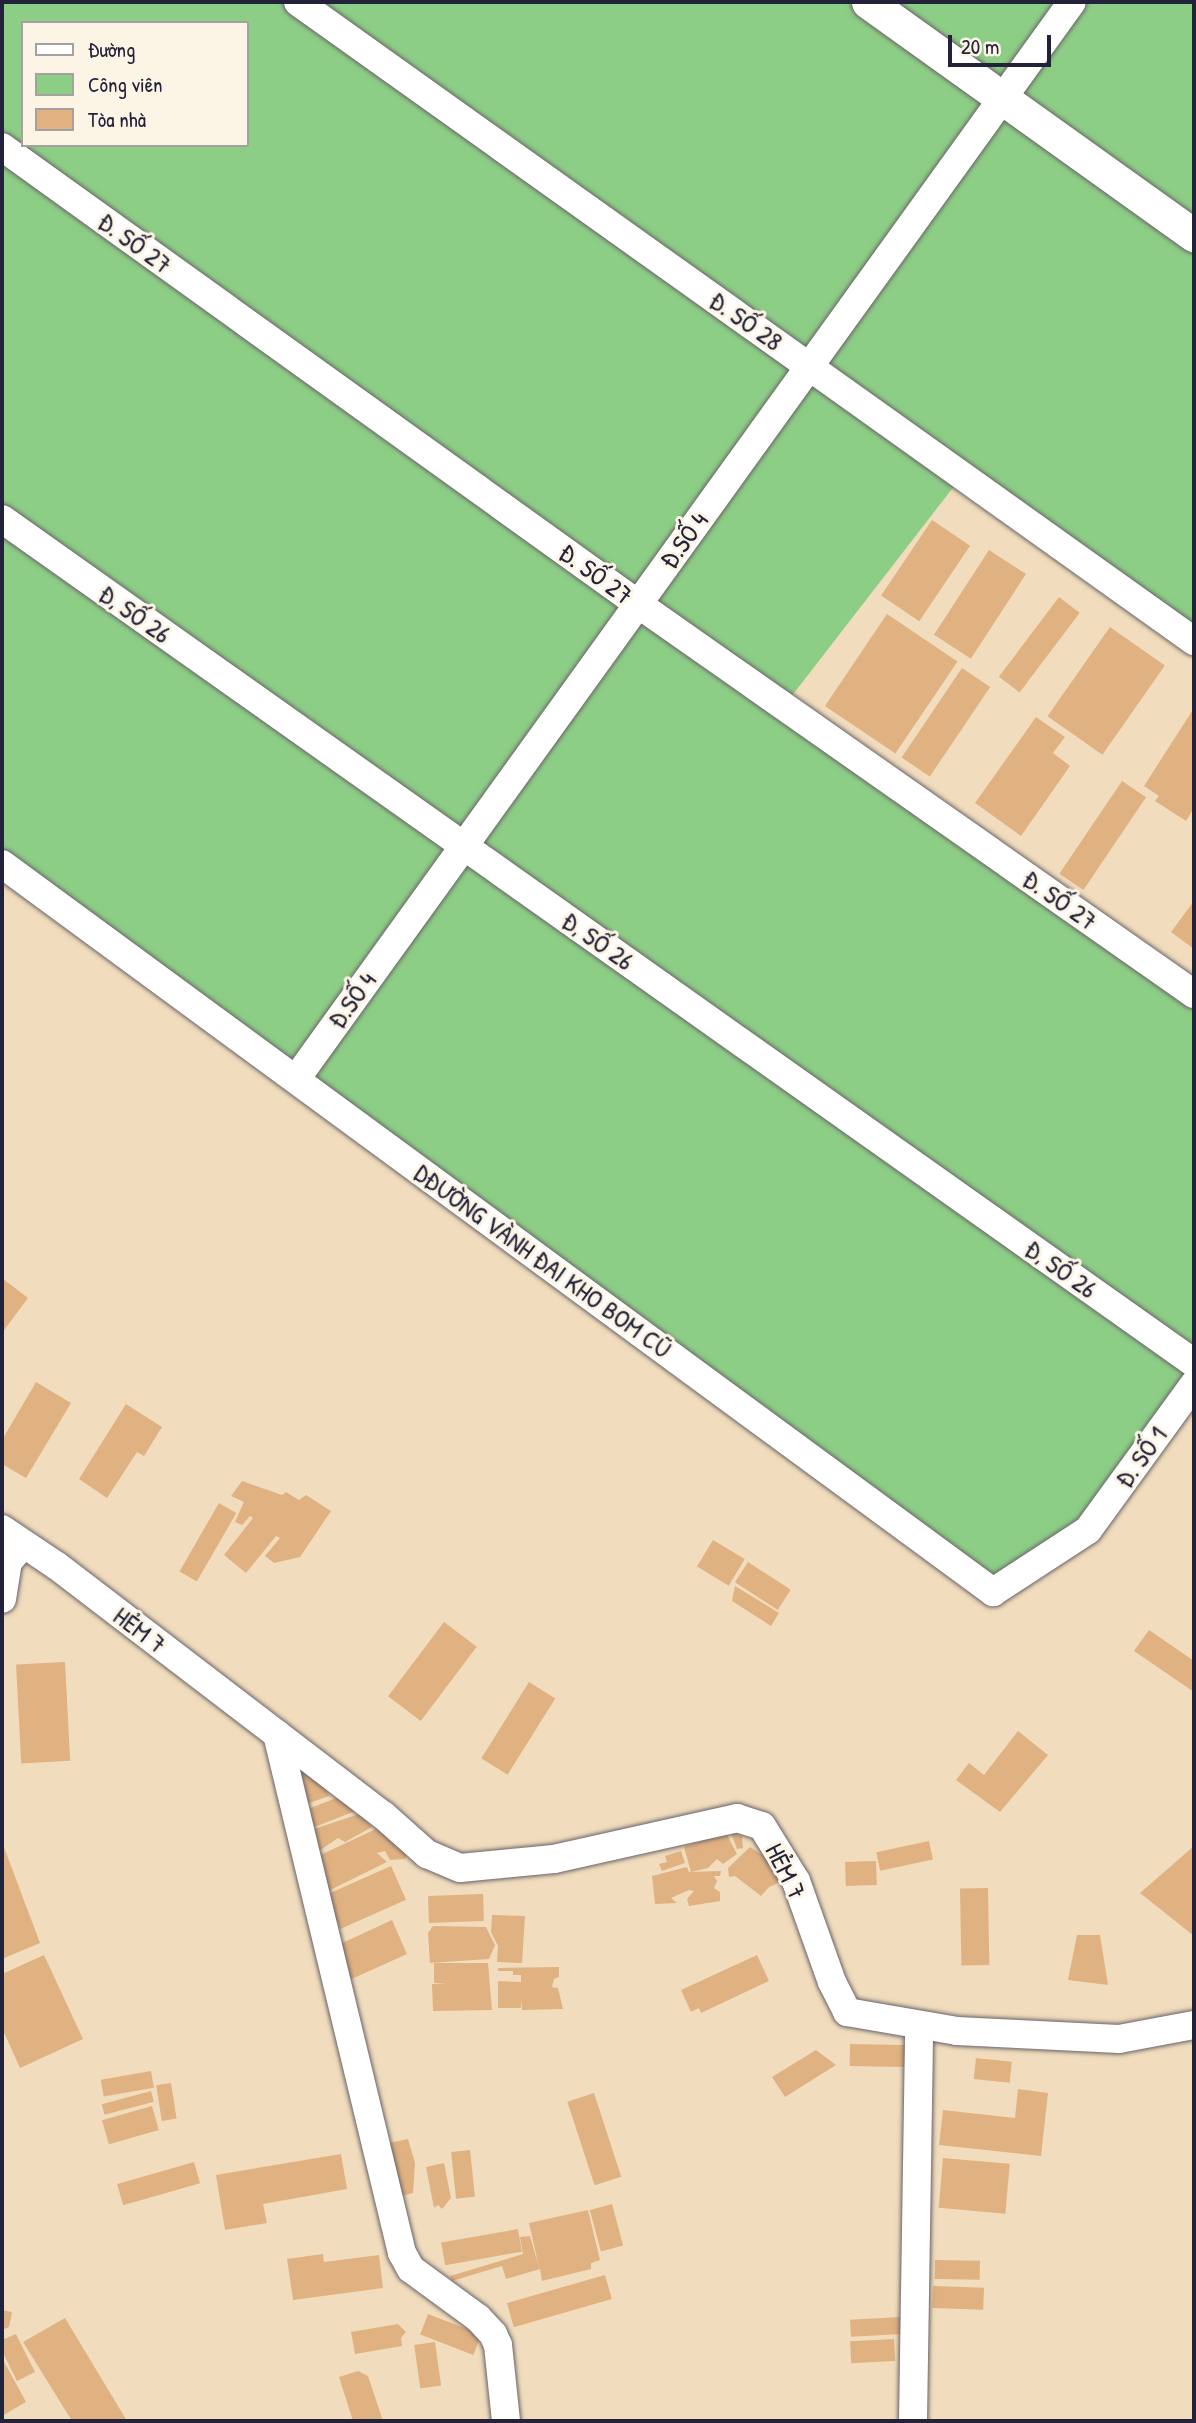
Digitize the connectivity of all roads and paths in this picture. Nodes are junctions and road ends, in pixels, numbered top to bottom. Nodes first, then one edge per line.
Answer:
1 (298, 2) edge
2 (868, 2) edge
3 (1072, 2) edge
4 (1003, 98) junction
5 (2, 147) edge
6 (1194, 235) edge
7 (809, 366) junction
8 (2, 519) edge
9 (638, 604) junction
10 (1194, 641) edge
11 (464, 846) junction
12 (2, 864) edge
13 (1194, 994) edge
14 (296, 1079) junction
15 (1194, 1363) edge
16 (1194, 1384) edge
17 (712, 1385) junction
18 (1088, 1530) joint
19 (12, 1536) edge
20 (2, 1599) edge
21 (277, 1734) junction
22 (919, 2025) junction
23 (1194, 2025) edge
24 (506, 2421) edge
25 (913, 2421) edge

1 - 7 street, Đ. SỐ 28
2 - 4 street
3 - 4 street, Đ.SỐ 4
4 - 6 street
4 - 7 street, Đ.SỐ 4
5 - 9 street, Đ. SỐ 27
7 - 9 street, Đ.SỐ 4
7 - 10 street, Đ. SỐ 28
8 - 11 street, Đ, SỐ 26
9 - 11 street, Đ.SỐ 4
9 - 13 street, Đ. SỐ 27
11 - 14 street, Đ.SỐ 4
11 - 15 street, Đ, SỐ 26
12 - 14 street, DĐƯỜNG VÀNH ĐAI KHO BOM CŨ
12 - 17 street
14 - 17 street, DĐƯỜNG VÀNH ĐAI KHO BOM CŨ
16 - 18 street, Đ. SỐ 1
17 - 18 street, DĐƯỜNG VÀNH ĐAI KHO BOM CŨ
19 - 20 street
19 - 21 street, HẺM 7
21 - 22 street, HẺM 7
21 - 24 street
22 - 23 street, HẺM 7
22 - 25 street

